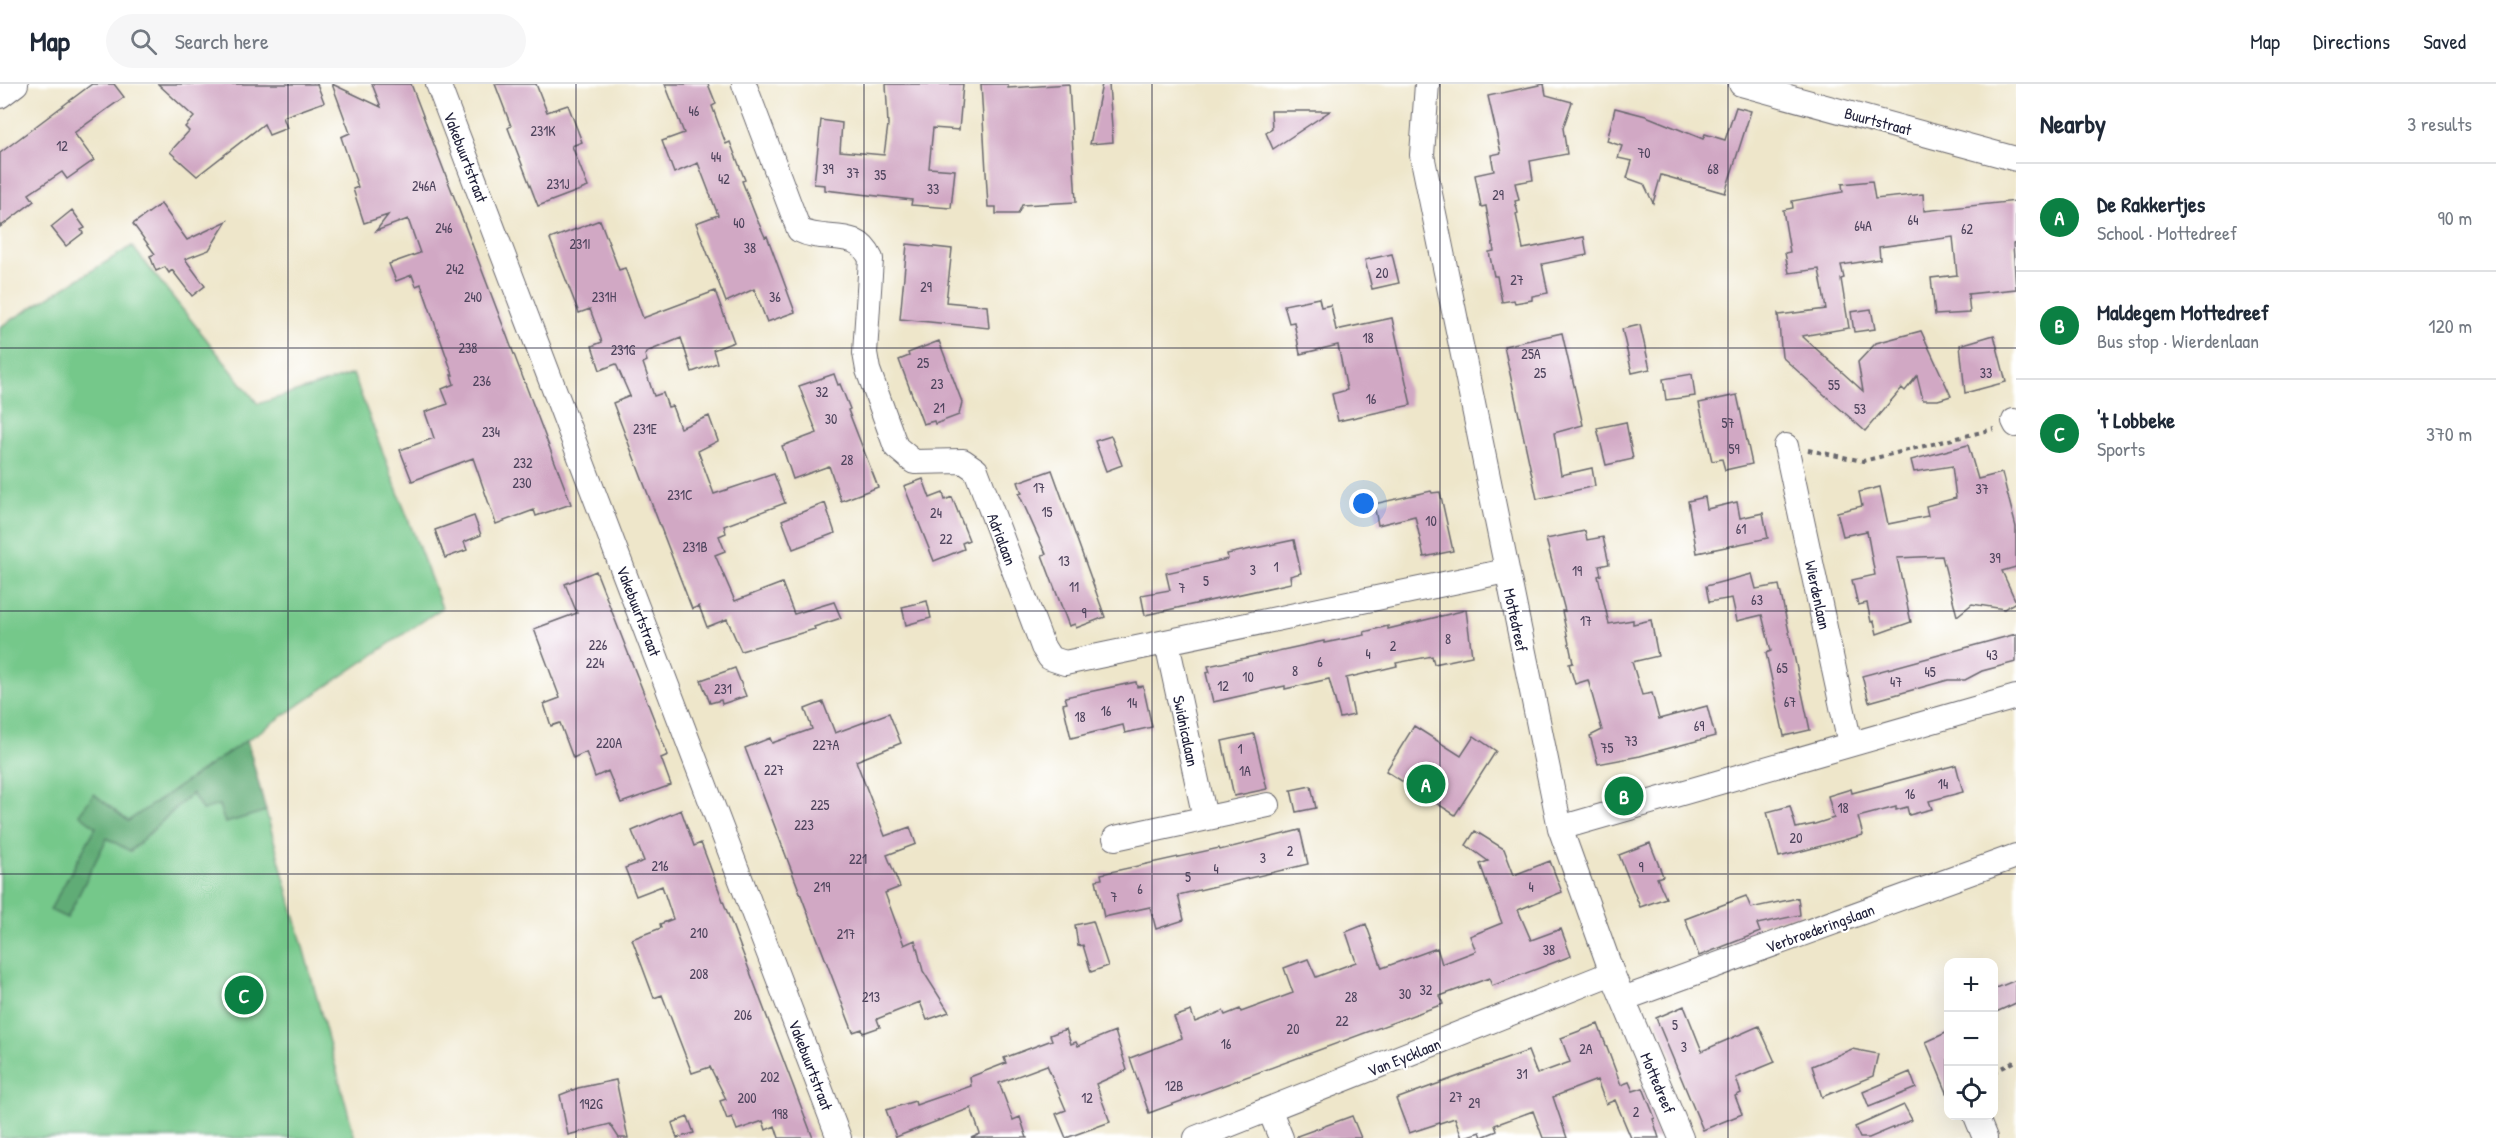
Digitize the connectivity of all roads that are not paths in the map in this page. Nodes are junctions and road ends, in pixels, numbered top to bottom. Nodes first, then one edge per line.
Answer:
1 (16, 84) edge
2 (438, 84) edge
3 (744, 84) edge
4 (1427, 84) edge
5 (1741, 84) edge
6 (0, 96) edge
7 (2016, 159) edge
8 (1786, 446) road end
9 (1506, 571) junction
10 (1167, 643) junction
11 (2016, 698) edge
12 (1850, 744) junction
13 (1268, 805) dead end
14 (1205, 818) junction
15 (1560, 828) junction
16 (1115, 838) dead end
17 (2016, 856) edge
18 (1612, 974) junction
19 (1623, 999) junction
20 (1270, 1111) junction
21 (1978, 1120) edge
22 (839, 1138) edge
23 (1196, 1138) edge
24 (1281, 1138) edge
25 (1681, 1138) edge
26 (1985, 1138) edge

1 - 6 street
2 - 22 street, Vakebuurtstraat
3 - 10 street, Adrialaan
4 - 9 street, Mottedreef
5 - 7 street, Buurtstraat
8 - 12 street, Wierdenlaan
9 - 10 street, Adrialaan
9 - 15 street, Mottedreef
10 - 14 street, Swidnicalaan
11 - 12 street
12 - 15 street
13 - 14 street
14 - 16 street
15 - 18 street, Mottedreef
17 - 19 street, Verbroederingslaan
18 - 19 street, Mottedreef
18 - 20 street, Van Eycklaan
19 - 25 street, Mottedreef
20 - 23 street, Van Eycklaan
20 - 24 street
21 - 26 street

